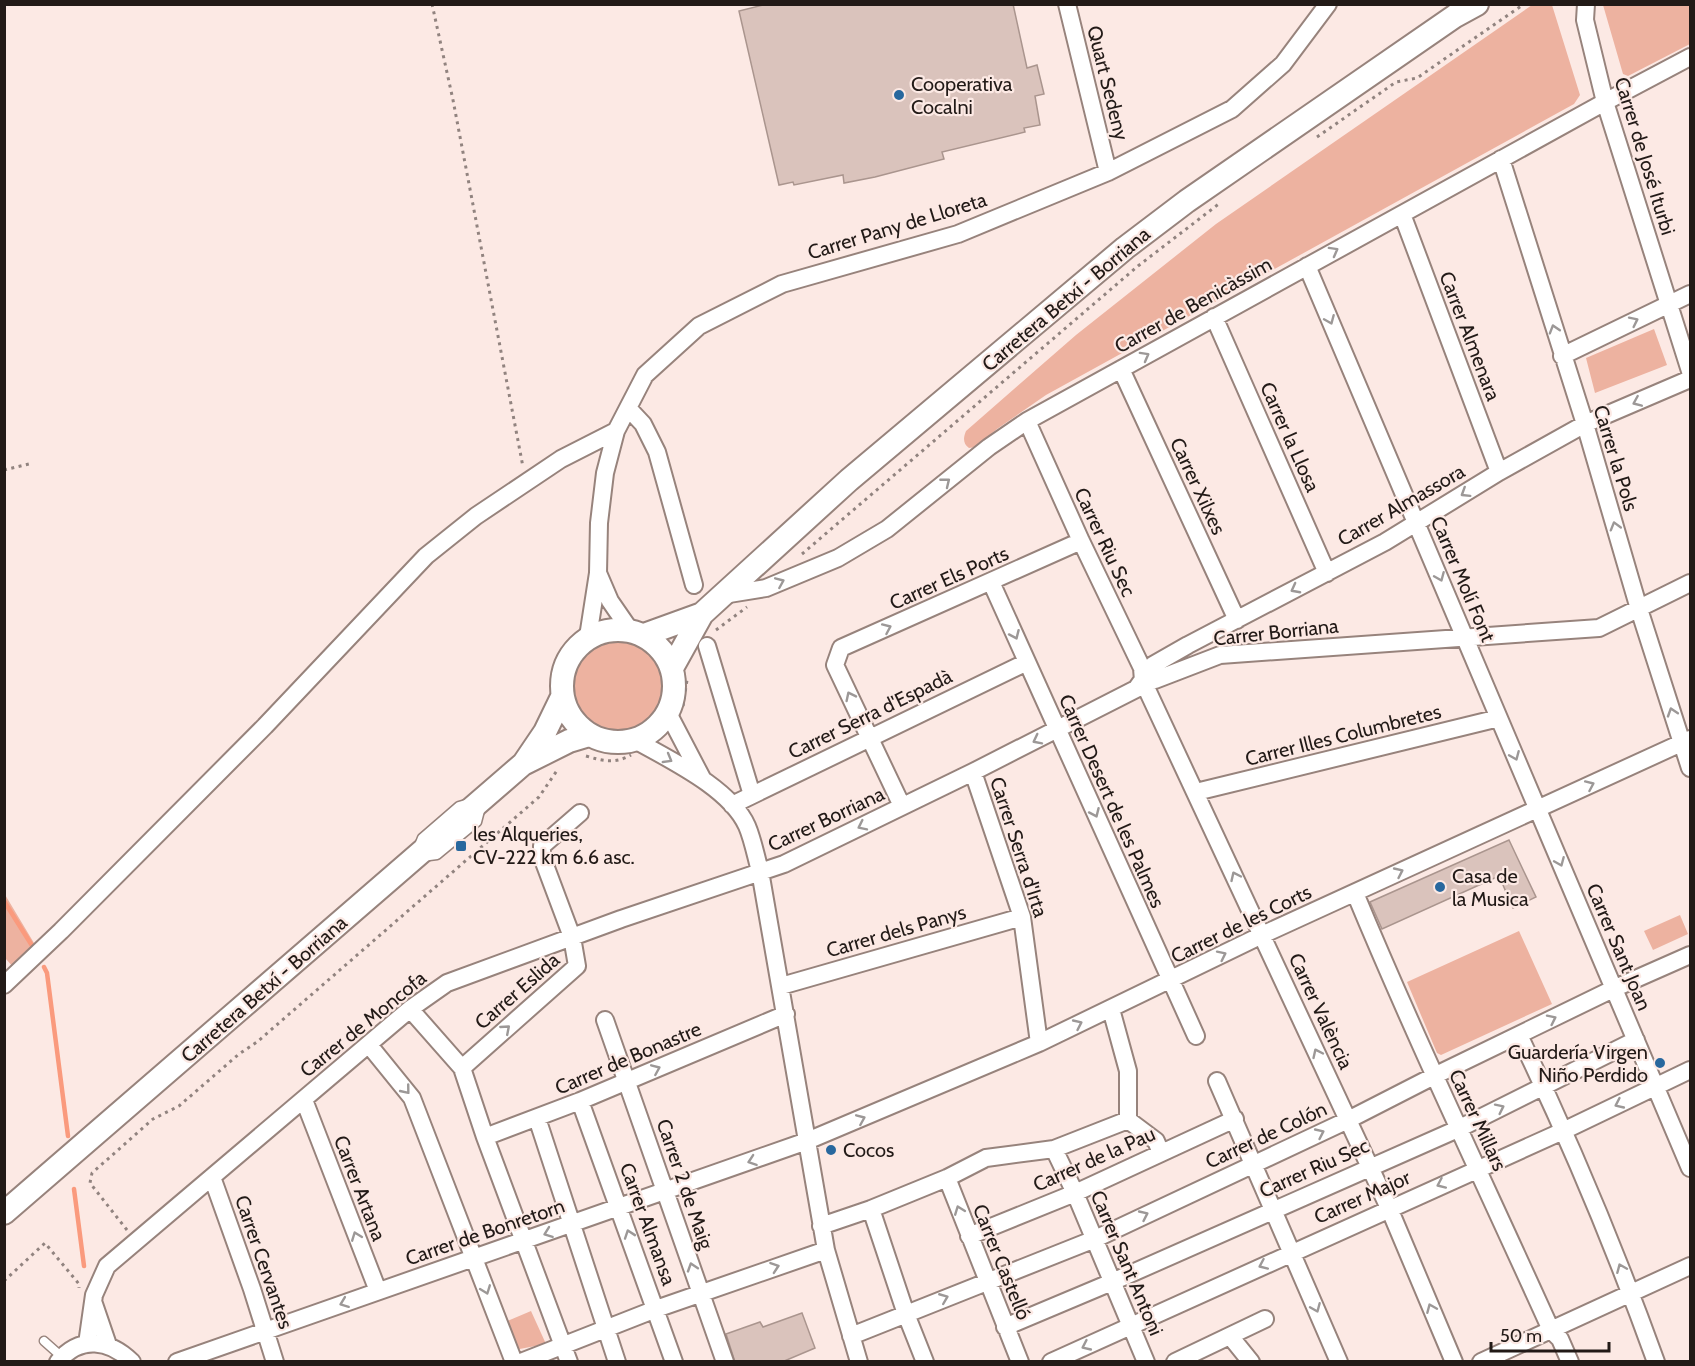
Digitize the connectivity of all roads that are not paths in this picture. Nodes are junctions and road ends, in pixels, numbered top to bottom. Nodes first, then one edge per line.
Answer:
1 (1067, 4) edge
2 (1328, 4) edge
3 (1477, 4) edge
4 (1575, 4) edge
5 (1460, 10) edge
6 (1586, 12) edge
7 (1690, 57) edge
8 (1605, 102) junction
9 (1501, 159) junction
10 (1108, 172) junction
11 (1402, 214) junction
12 (1307, 266) junction
13 (1690, 294) edge
14 (1670, 303) junction
15 (1214, 317) junction
16 (1562, 356) junction
17 (1121, 369) junction
18 (1690, 371) edge
19 (1690, 379) edge
20 (628, 408) junction
21 (1027, 421) junction
22 (1585, 424) junction
23 (616, 430) junction
24 (1498, 472) junction
25 (1417, 523) junction
26 (1081, 541) junction
27 (598, 573) junction
28 (1327, 573) junction
29 (991, 582) junction
30 (1690, 583) edge
31 (694, 585) dead end
32 (723, 595) junction
33 (1639, 609) junction
34 (702, 614) junction
35 (1237, 620) junction
36 (637, 633) junction
37 (1210, 633) junction
38 (588, 637) junction
39 (1466, 637) junction
40 (707, 646) dead end
41 (1220, 655) junction
42 (1028, 662) junction
43 (672, 668) junction
44 (1143, 681) junction
45 (562, 697) junction
46 (668, 713) junction
47 (1499, 718) junction
48 (1058, 729) junction
49 (589, 735) junction
50 (870, 737) junction
51 (635, 740) junction
52 (1686, 741) edge
53 (523, 764) junction
54 (1690, 768) edge
55 (973, 772) junction
56 (702, 779) junction
57 (1196, 792) junction
58 (752, 795) junction
59 (732, 805) junction
60 (903, 806) junction
61 (1537, 808) junction
62 (580, 813) dead end
63 (760, 871) junction
64 (1355, 892) junction
65 (1022, 917) junction
66 (1262, 935) junction
67 (572, 937) junction
68 (1690, 955) edge
69 (1170, 981) junction
70 (4, 985) edge
71 (781, 986) junction
72 (1613, 989) junction
73 (410, 1009) junction
74 (1111, 1009) junction
75 (786, 1014) junction
76 (605, 1020) dead end
77 (1519, 1035) junction
78 (1196, 1036) dead end
79 (1636, 1040) junction
80 (1039, 1043) junction
81 (369, 1045) junction
82 (462, 1068) junction
83 (1690, 1070) edge
84 (1434, 1076) junction
85 (628, 1081) junction
86 (1217, 1081) dead end
87 (1544, 1086) junction
88 (1656, 1087) junction
89 (304, 1100) junction
90 (580, 1101) junction
91 (537, 1118) junction
92 (1235, 1119) junction
93 (1128, 1120) junction
94 (1348, 1120) junction
95 (1460, 1128) junction
96 (1563, 1131) junction
97 (484, 1137) junction
98 (807, 1142) junction
99 (1054, 1149) junction
100 (1161, 1153) junction
101 (1254, 1163) junction
102 (1370, 1167) junction
103 (1478, 1168) junction
104 (1690, 1168) edge
105 (212, 1177) junction
106 (947, 1178) junction
107 (666, 1191) junction
108 (1075, 1193) junction
109 (620, 1206) junction
110 (1389, 1208) junction
111 (871, 1209) junction
112 (1273, 1209) junction
113 (4, 1213) edge
114 (572, 1224) junction
115 (821, 1226) junction
116 (969, 1236) junction
117 (1095, 1239) junction
118 (524, 1242) junction
119 (826, 1250) junction
120 (1292, 1252) junction
121 (474, 1259) junction
122 (1690, 1266) edge
123 (988, 1281) junction
124 (1112, 1282) junction
125 (378, 1291) junction
126 (700, 1293) junction
127 (1632, 1294) junction
128 (93, 1300) junction
129 (656, 1309) junction
130 (906, 1314) junction
131 (1265, 1319) dead end
132 (1130, 1325) junction
133 (1005, 1327) junction
134 (605, 1329) junction
135 (1551, 1330) junction
136 (265, 1331) junction
137 (851, 1336) junction
138 (1230, 1336) junction
139 (44, 1341) dead end
140 (87, 1344) junction
141 (108, 1345) junction
142 (566, 1354) edge
143 (60, 1359) edge
144 (132, 1362) edge
145 (177, 1362) edge
146 (275, 1362) edge
147 (514, 1362) edge
148 (521, 1362) edge
149 (617, 1362) edge
150 (674, 1362) edge
151 (725, 1362) edge
152 (859, 1362) edge
153 (925, 1362) edge
154 (1020, 1362) edge
155 (1051, 1362) edge
156 (1146, 1362) edge
157 (1175, 1362) edge
158 (1251, 1362) edge
159 (1339, 1362) edge
160 (1454, 1362) edge
161 (1481, 1362) edge
162 (1570, 1362) edge
163 (1656, 1362) edge

1 - 10 street, Quart Sedeny
2 - 10 street, Carrer Pany de Lloreta
3 - 5 main road, Carretera Betxí - Borriana
4 - 6 street, Carrer de José Iturbi
5 - 32 main road, Carretera Betxí - Borriana
6 - 8 street, Carrer de José Iturbi
7 - 8 street, Carrer de Benicàssim
8 - 9 street, Carrer de Benicàssim
8 - 14 street, Carrer de José Iturbi
9 - 11 street, Carrer de Benicàssim
16 -> 9 street, Carrer la Pols
10 - 20 street, Carrer Pany de Lloreta
12 -> 11 street, Carrer de Benicàssim
11 - 24 street, Carrer Almenara
12 - 15 street, Carrer de Benicàssim
12 -> 25 street, Carrer Molí Font
13 - 14 street
16 -> 14 street
14 - 18 street, Carrer de José Iturbi
17 -> 15 street, Carrer de Benicàssim
15 - 28 street, Carrer la Llosa
16 - 22 street, Carrer la Pols
17 - 21 street, Carrer de Benicàssim
17 - 35 street, Carrer Xilxes
19 -> 22 street, Carrer Almassora
20 - 23 street, Carrer Pany de Lloreta
20 - 31 street
21 - 26 street, Carrer Riu Sec
32 -> 21 street, Carrer de Benicàssim
22 - 24 street, Carrer Almassora
33 -> 22 street, Carrer la Pols
23 - 27 street, Carrer Pany de Lloreta
23 - 70 street
24 -> 25 street, Carrer Almassora
25 - 28 street, Carrer Almassora
25 -> 39 street, Carrer Molí Font
26 - 29 street, Carrer Els Ports
26 - 44 street, Carrer Riu Sec
27 - 36 street, Carrer Pany de Lloreta
27 - 38 street, Carrer Pany de Lloreta
28 -> 35 street, Carrer Almassora
29 -> 42 street, Carrer Desert de les Palmes
50 -> 29 street, Carrer Els Ports
30 - 33 street, Carrer Borriana
32 - 34 main road, Carretera Betxí - Borriana
33 - 39 street, Carrer Borriana
52 -> 33 street, Carrer la Pols
34 - 36 main road, Carretera Betxí - Borriana
34 - 43 main road, Carretera Betxí - Borriana
35 - 37 street, Carrer Almassora
36 - 38 main road
36 - 43 main road
37 - 41 street
37 - 44 street, Carrer Almassora
38 - 45 main road
39 - 41 street, Carrer Borriana
39 - 47 street, Carrer Molí Font
40 - 58 street
41 - 44 street, Carrer Borriana
42 - 48 street, Carrer Desert de les Palmes
42 - 50 street, Carrer Serra d'Espadà
43 - 46 main road
44 - 48 street, Carrer Borriana
44 - 57 street, Carrer València
45 - 49 main road
45 - 53 main road, Carretera Betxí - Borriana
46 - 51 main road
46 - 56 street
47 - 57 street, Carrer Illes Columbretes
47 -> 61 street, Carrer Molí Font
48 -> 55 street, Carrer Borriana
48 -> 69 street, Carrer Desert de les Palmes
49 - 51 main road
49 - 53 main road, Carretera Betxí - Borriana
50 - 58 street, Carrer Serra d'Espadà
50 - 60 street
51 -> 56 street
52 - 54 street, Carrer la Pols
61 -> 52 street, Carrer de les Corts
53 - 113 main road, Carretera Betxí - Borriana
55 - 60 street, Carrer Borriana
55 - 65 street, Carrer Serra d'Irta
56 - 59 street
66 -> 57 street, Carrer València
58 - 59 street, Carrer Serra d'Espadà
59 - 63 street
60 -> 63 street, Carrer Borriana
64 -> 61 street, Carrer de les Corts
61 -> 72 street, Carrer Sant Joan
62 - 67 street
63 - 67 street, Carrer de Moncofa
63 - 71 street
64 - 66 street, Carrer de les Corts
64 - 84 street, Carrer Millars
65 - 71 street, Carrer dels Panys
65 - 80 street, Carrer Serra d'Irta
69 -> 66 street, Carrer de les Corts
94 -> 66 street, Carrer València
67 - 73 street, Carrer de Moncofa
82 -> 67 street, Carrer Eslida
68 - 72 street, Carrer de Colón
69 - 74 street, Carrer de les Corts
69 - 78 street, Carrer Desert de les Palmes
71 - 75 street
77 -> 72 street, Carrer de Colón
72 - 79 street, Carrer Sant Joan
73 - 81 street, Carrer de Moncofa
73 - 82 street
80 -> 74 street, Carrer de les Corts
74 - 93 street
85 -> 75 street, Carrer de Bonastre
75 - 98 street
76 - 85 street, Carrer 2 de Maig
77 - 84 street, Carrer de Colón
77 - 87 street
79 - 87 street, Carrer Riu Sec
79 - 88 street, Carrer Sant Joan
98 -> 80 street, Carrer de les Corts
81 - 89 street, Carrer de Moncofa
81 -> 121 street
82 - 97 street
83 - 88 street, Carrer Major
84 - 94 street, Carrer de Colón
84 - 95 street, Carrer Millars
85 - 90 street, Carrer de Bonastre
85 - 107 street, Carrer 2 de Maig
86 - 92 street
95 -> 87 street, Carrer Riu Sec
87 - 96 street
88 -> 96 street, Carrer Major
88 - 104 street, Carrer Sant Joan
89 - 105 street, Carrer de Moncofa
125 -> 89 street, Carrer Artana
90 - 91 street, Carrer de Bonastre
90 - 109 street, Carrer Almansa
91 - 97 street, Carrer de Bonastre
91 - 114 street
92 - 100 street, Carrer de la Pau
92 - 101 street
93 - 99 street
93 - 100 street
101 -> 94 street, Carrer de Colón
94 - 102 street, Carrer València
95 - 102 street, Carrer Riu Sec
95 - 103 street, Carrer Millars
96 - 103 street, Carrer Major
127 -> 96 street
97 - 118 street
98 -> 107 street, Carrer de Bonretorn
98 - 115 street
99 - 106 street
99 - 108 street, Carrer Sant Antoni
100 - 108 street, Carrer de la Pau
101 - 112 street
117 -> 101 street, Carrer de Colón
102 - 110 street, Carrer València
102 - 112 street, Carrer Riu Sec
103 -> 110 street, Carrer Major
103 - 135 street, Carrer Millars
105 - 128 street, Carrer de Moncofa
105 - 136 street, Carrer Cervantes
106 - 111 street
116 -> 106 street, Carrer Castelló
107 - 109 street, Carrer de Bonretorn
126 -> 107 street, Carrer 2 de Maig
108 - 116 street, Carrer de la Pau
108 - 117 street, Carrer Sant Antoni
109 - 114 street, Carrer de Bonretorn
129 -> 109 street, Carrer Almansa
110 - 120 street, Carrer Major
160 -> 110 street, Carrer València
111 - 115 street
111 - 130 street
112 - 120 street
112 - 124 street, Carrer Riu Sec
114 -> 118 street, Carrer de Bonretorn
114 - 134 street
115 - 119 street
116 - 123 street, Carrer Castelló
117 - 123 street, Carrer de Colón
117 - 124 street, Carrer Sant Antoni
118 - 121 street, Carrer de Bonretorn
118 - 142 street
126 -> 119 street
119 - 137 street
120 -> 132 street, Carrer Major
120 -> 159 street
121 - 125 street, Carrer de Bonretorn
121 -> 147 street
122 - 127 street
130 -> 123 street, Carrer de Colón
123 - 133 street, Carrer Castelló
124 - 132 street, Carrer Sant Antoni
124 - 133 street, Carrer Riu Sec
125 -> 136 street, Carrer de Bonretorn
126 - 129 street
126 - 151 street, Carrer 2 de Maig
127 - 135 street
127 - 163 street
128 - 140 street, Carrer de Moncofa
128 - 141 street
129 - 134 street
129 - 150 street, Carrer Almansa
130 - 137 street, Carrer de Colón
130 - 153 street
131 - 138 street
132 -> 155 street, Carrer Major
132 - 156 street, Carrer Sant Antoni
133 - 154 street, Carrer Castelló
134 - 142 street
134 - 149 street
135 - 161 street
135 - 162 street, Carrer Millars
136 - 145 street, Carrer de Bonretorn
136 - 146 street, Carrer Cervantes
137 - 152 street
138 - 157 street
138 - 158 street
139 - 143 lane
140 - 141 street
140 - 143 street
141 - 144 street
142 - 148 street

